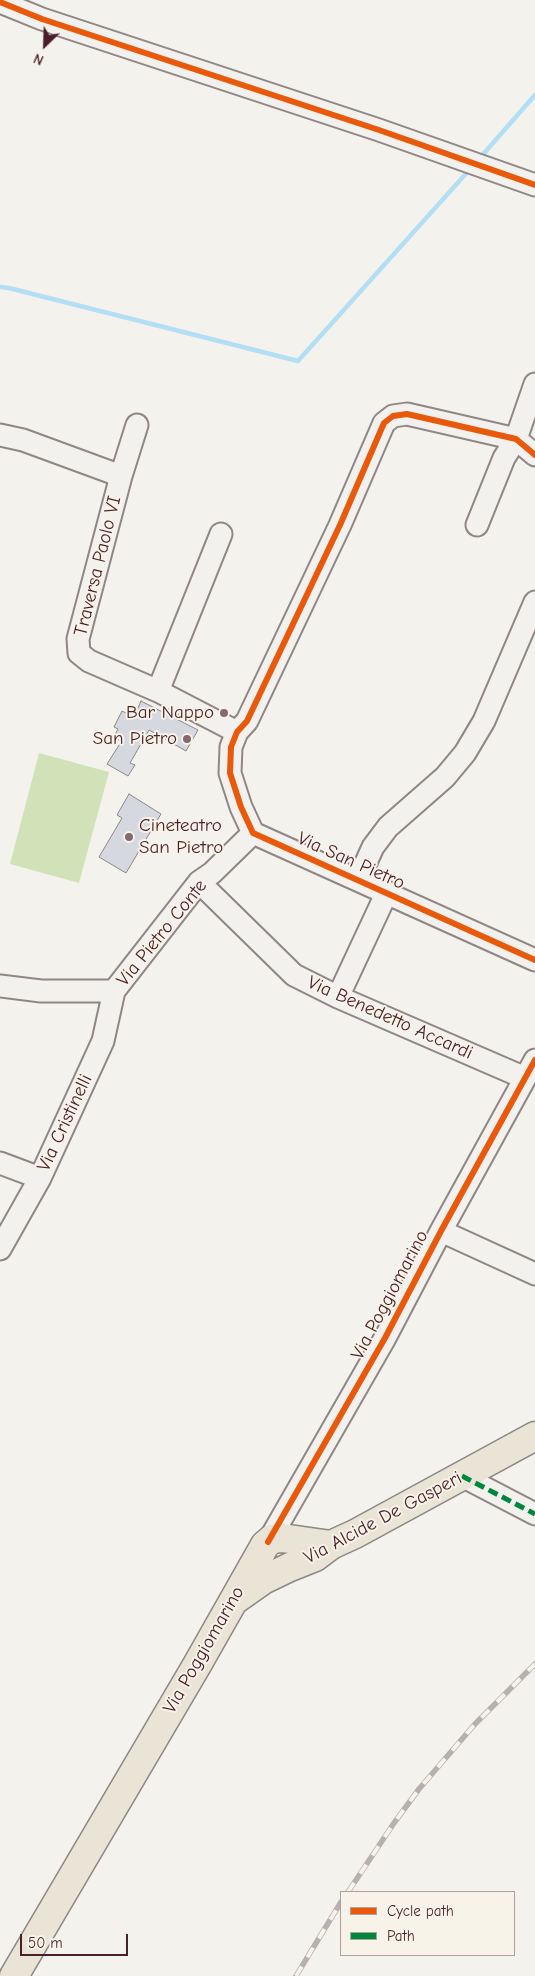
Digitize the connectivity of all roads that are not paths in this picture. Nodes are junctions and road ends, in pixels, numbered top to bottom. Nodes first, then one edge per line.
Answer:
1 (0, 2) edge
2 (535, 185) edge
3 (535, 384) edge
4 (137, 424) dead end
5 (0, 435) edge
6 (516, 440) junction
7 (535, 455) edge
8 (121, 476) junction
9 (477, 525) dead end
10 (221, 534) dead end
11 (535, 602) edge
12 (158, 691) junction
13 (237, 732) junction
14 (253, 834) junction
15 (358, 880) junction
16 (199, 882) junction
17 (386, 892) junction
18 (535, 960) edge
19 (0, 986) edge
20 (114, 991) junction
21 (338, 997) junction
22 (530, 1069) edge
23 (0, 1163) edge
24 (40, 1178) junction
25 (441, 1231) junction
26 (0, 1250) edge
27 (535, 1274) edge
28 (535, 1436) edge
29 (462, 1476) junction
30 (535, 1514) edge
31 (272, 1543) junction
32 (331, 1545) junction
33 (284, 1569) junction
34 (233, 1602) junction
35 (14, 1976) edge

1 - 2 street
3 - 6 street
4 - 8 street, Traversa Paolo VI
5 - 8 street
6 - 7 street
6 - 9 street
6 - 13 street
8 - 12 street, Traversa Paolo VI
10 - 12 street
11 - 15 street
12 - 13 street, Traversa Paolo VI
13 - 14 street
14 - 15 street, Via San Pietro
14 - 16 street, Via Pietro Conte
15 - 17 street, Via San Pietro
16 - 20 street, Via Pietro Conte
16 - 21 street, Via Benedetto Accardi
17 - 18 street, Via San Pietro
17 - 21 street
19 - 20 street
20 - 24 street, Via Cristinelli
21 - 22 street, Via Benedetto Accardi
22 - 25 street, Via Poggiomarino
23 - 24 street
24 - 26 street, Via Cristinelli
25 - 27 street
25 - 31 street, Via Poggiomarino
28 - 29 main road, Via Alcide De Gasperi
29 - 30 street
29 - 32 main road, Via Alcide De Gasperi
31 - 32 main road
31 - 33 main road
31 - 34 main road, Via Poggiomarino
32 - 33 main road, Via Alcide De Gasperi
33 - 34 main road, Via Alcide De Gasperi
34 - 35 main road, Via Poggiomarino

